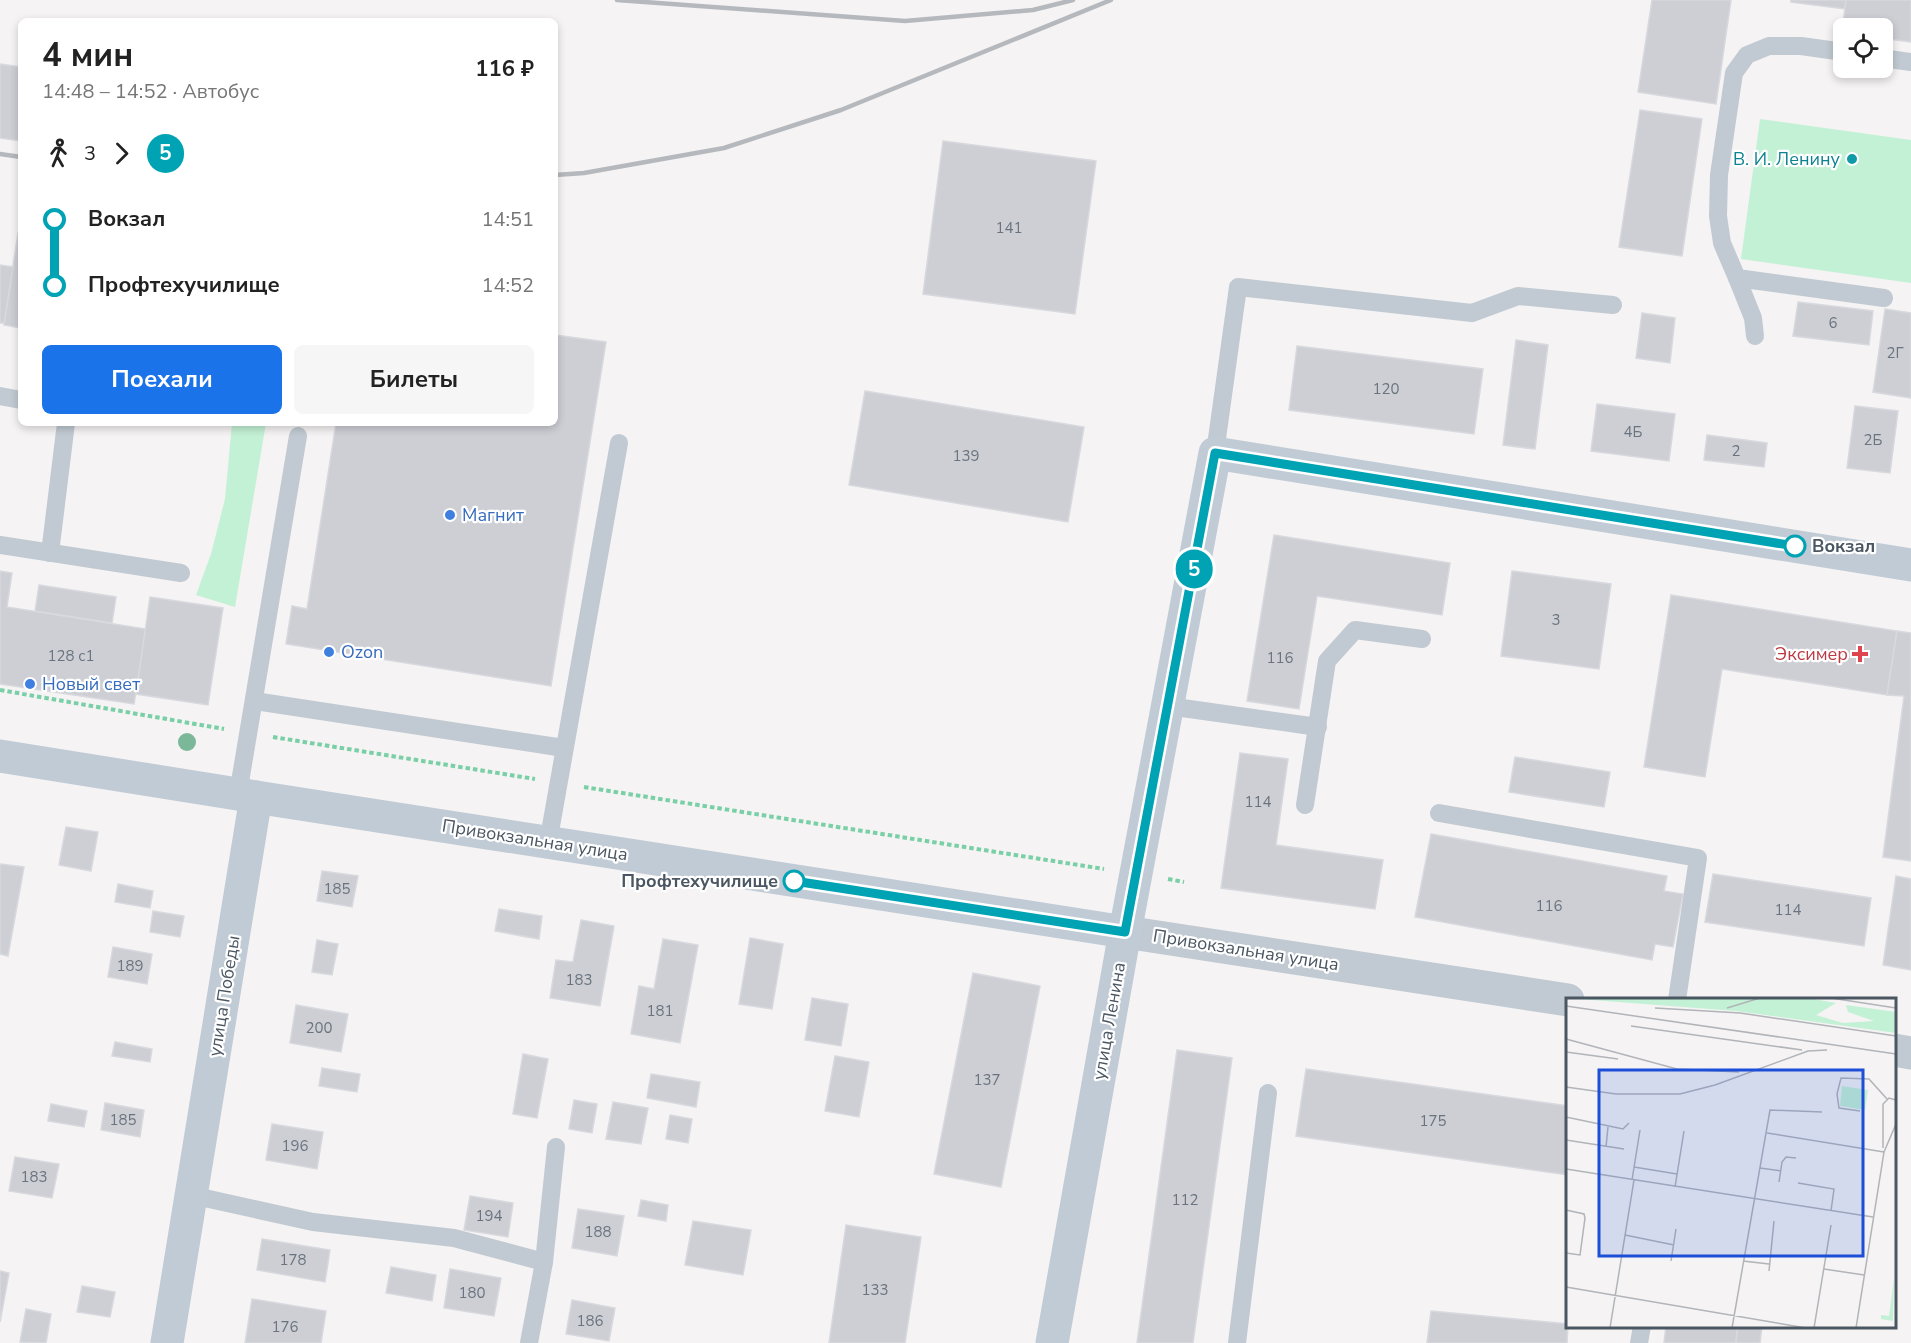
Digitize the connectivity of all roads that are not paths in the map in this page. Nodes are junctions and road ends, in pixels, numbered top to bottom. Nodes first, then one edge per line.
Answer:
1 (1833, 50) edge
2 (1893, 60) edge
3 (1911, 62) edge
4 (1737, 278) junction
5 (1884, 298) dead end
6 (1613, 305) dead end
7 (1755, 336) dead end
8 (0, 396) edge
9 (18, 399) edge
10 (66, 426) edge
11 (298, 436) dead end
12 (619, 443) dead end
13 (1215, 453) junction
14 (0, 545) edge
15 (50, 553) junction
16 (1911, 565) edge
17 (181, 573) dead end
18 (1422, 639) dead end
19 (254, 700) junction
20 (1168, 706) junction
21 (1318, 726) junction
22 (564, 748) junction
23 (0, 756) edge
24 (247, 796) junction
25 (1305, 806) dead end
26 (1439, 813) dead end
27 (548, 843) junction
28 (1125, 932) junction
29 (1677, 998) edge
30 (1566, 1000) edge
31 (1896, 1050) edge
32 (1911, 1053) edge
33 (1268, 1093) dead end
34 (556, 1147) dead end
35 (191, 1195) junction
36 (544, 1262) junction
37 (1642, 1328) edge
38 (167, 1343) edge
39 (529, 1343) edge
40 (1052, 1343) edge
41 (1237, 1343) edge
42 (1639, 1343) edge

1 - 4 lane
2 - 3 lane
4 - 5 lane
4 - 7 lane
6 - 13 lane
8 - 9 lane
10 - 15 lane
11 - 19 lane
12 - 22 lane
13 - 16 street
13 - 20 street, улица Ленина
14 - 15 lane
15 - 17 lane
18 - 21 lane
19 - 22 lane
19 - 24 lane
20 - 21 lane
20 - 28 street, улица Ленина
21 - 25 lane
22 - 27 lane
23 - 24 street, Привокзальная улица
24 - 27 street, Привокзальная улица
24 - 35 street, улица Победы
26 - 29 lane
27 - 28 street, Привокзальная улица
28 - 30 street, Привокзальная улица
28 - 40 street, улица Ленина
31 - 32 street
33 - 41 lane
34 - 36 lane
35 - 36 lane
35 - 38 street, улица Победы
36 - 39 lane
37 - 42 lane

